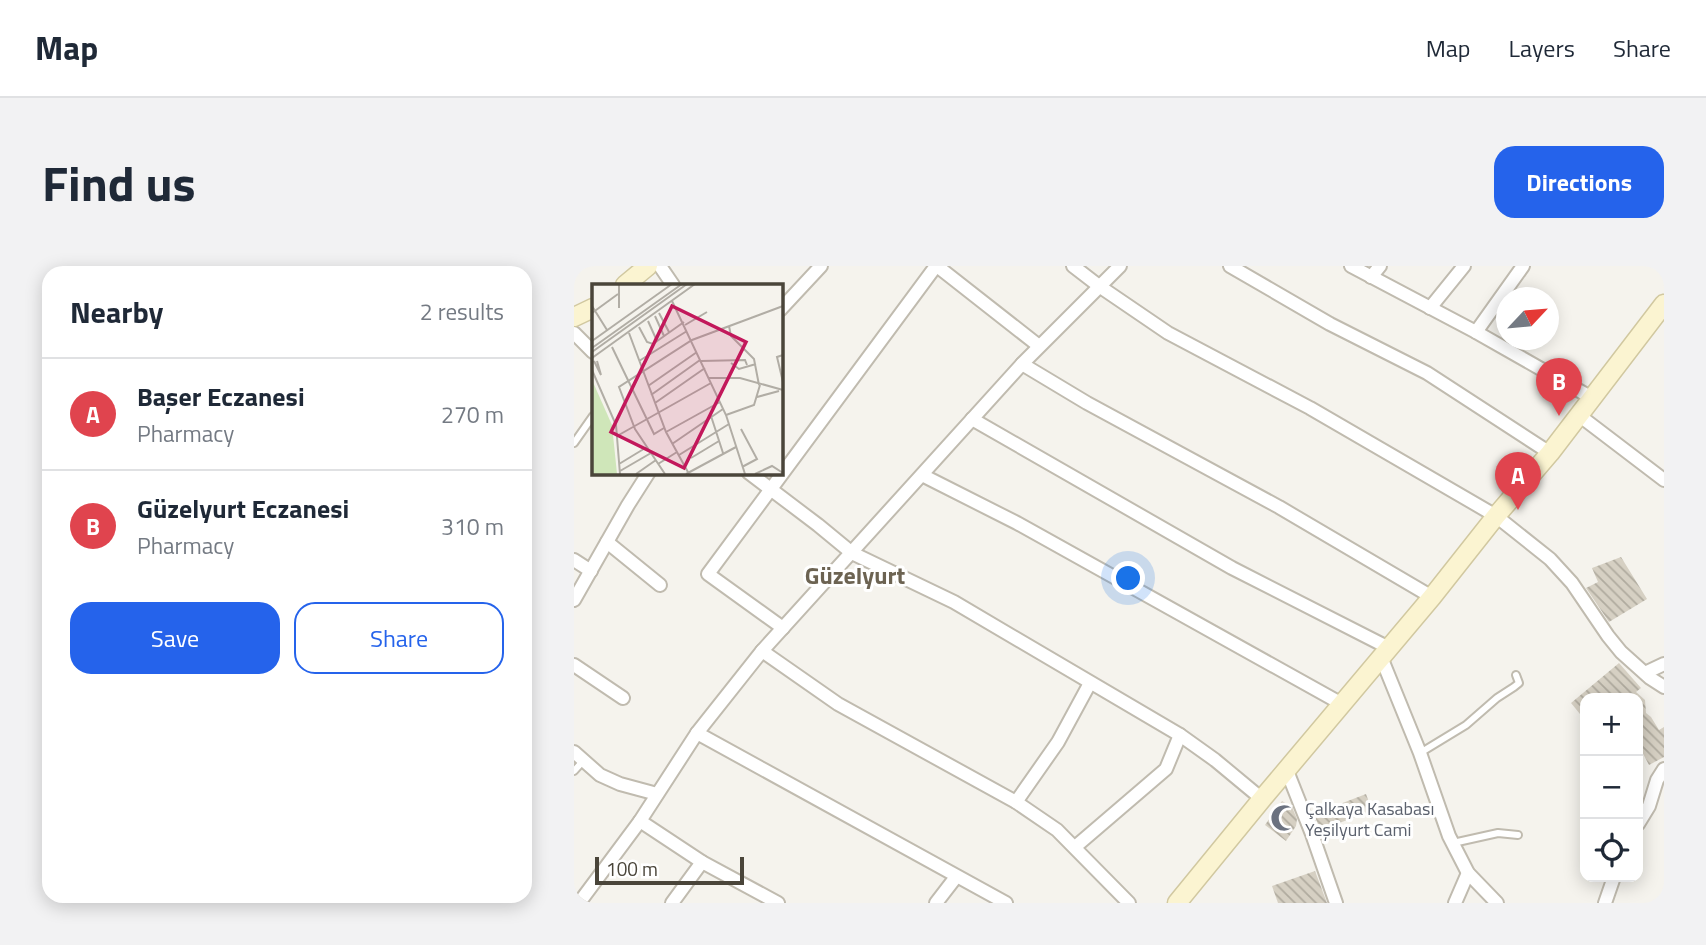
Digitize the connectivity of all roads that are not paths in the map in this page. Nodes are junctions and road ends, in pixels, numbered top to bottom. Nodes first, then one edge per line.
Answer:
1 (648, 266) edge
2 (660, 266) edge
3 (821, 266) edge
4 (937, 266) edge
5 (1073, 266) edge
6 (1120, 266) edge
7 (1230, 266) edge
8 (1351, 266) edge
9 (1380, 266) edge
10 (1464, 266) edge
11 (1523, 266) edge
12 (1371, 277) junction
13 (626, 284) edge
14 (672, 284) edge
15 (1099, 286) junction
16 (1664, 304) edge
17 (592, 308) edge
18 (782, 308) edge
19 (1430, 308) junction
20 (574, 317) edge
21 (1476, 332) junction
22 (574, 333) edge
23 (1039, 346) junction
24 (592, 351) edge
25 (1022, 364) junction
26 (1592, 398) junction
27 (1580, 416) junction
28 (592, 417) edge
29 (972, 419) junction
30 (574, 443) edge
31 (1550, 453) junction
32 (648, 474) edge
33 (751, 474) edge
34 (922, 475) junction
35 (1664, 480) edge
36 (771, 489) junction
37 (1496, 516) junction
38 (607, 542) junction
39 (852, 553) junction
40 (574, 560) edge
41 (591, 570) junction
42 (660, 585) dead end
43 (1432, 597) junction
44 (574, 600) edge
45 (783, 628) junction
46 (762, 650) junction
47 (1385, 653) junction
48 (1664, 664) edge
49 (574, 665) edge
50 (1645, 673) junction
51 (1516, 675) dead end
52 (1090, 683) junction
53 (1664, 687) edge
54 (623, 698) dead end
55 (1342, 704) junction
56 (696, 733) junction
57 (1180, 735) junction
58 (1420, 753) junction
59 (579, 756) edge
60 (1664, 769) edge
61 (574, 771) edge
62 (1287, 771) junction
63 (657, 794) junction
64 (1262, 799) junction
65 (1016, 802) junction
66 (1641, 819) edge
67 (640, 821) junction
68 (1518, 835) dead end
69 (1453, 844) junction
70 (1075, 847) junction
71 (702, 862) junction
72 (1468, 873) junction
73 (956, 877) junction
74 (1612, 882) edge
75 (579, 903) edge
76 (672, 903) edge
77 (778, 903) edge
78 (936, 903) edge
79 (1006, 903) edge
80 (1129, 903) edge
81 (1177, 903) edge
82 (1336, 903) edge
83 (1455, 903) edge
84 (1497, 903) edge
85 (1605, 903) edge

1 - 13 main road
2 - 14 street
3 - 18 street
4 - 23 street
4 - 36 street
5 - 15 street
6 - 15 street
7 - 31 street
8 - 12 street
9 - 12 street
10 - 19 street
11 - 21 street
12 - 19 street
15 - 23 street
15 - 37 street
16 - 26 main road
17 - 20 main road
19 - 21 street
21 - 26 street
22 - 24 street
23 - 25 street
25 - 29 street
25 - 43 street
26 - 27 main road
27 - 31 main road
27 - 35 street
28 - 30 lane
29 - 34 street
29 - 47 street
31 - 37 main road
32 - 38 street
33 - 36 street
34 - 39 street
34 - 55 street
36 - 39 street
36 - 45 street
37 - 43 main road
37 - 50 street
38 - 41 street
38 - 42 street
39 - 45 street
39 - 52 street
40 - 41 street
41 - 44 street
43 - 47 main road
45 - 46 street
46 - 56 street
46 - 65 street
47 - 55 main road
47 - 58 street
48 - 50 street
49 - 54 street
50 - 53 street
51 - 58 lane
52 - 57 street
52 - 65 street
55 - 62 main road
56 - 63 street
56 - 73 street
57 - 64 street
57 - 70 street
58 - 69 street
59 - 61 lane
59 - 63 street
60 - 66 street
62 - 64 main road
62 - 82 street
63 - 67 street
64 - 81 main road
65 - 70 street
67 - 71 street
67 - 75 street
68 - 69 lane
69 - 72 street
70 - 80 street
71 - 76 street
71 - 77 street
72 - 83 street
72 - 84 street
73 - 78 street
73 - 79 street
74 - 85 street

